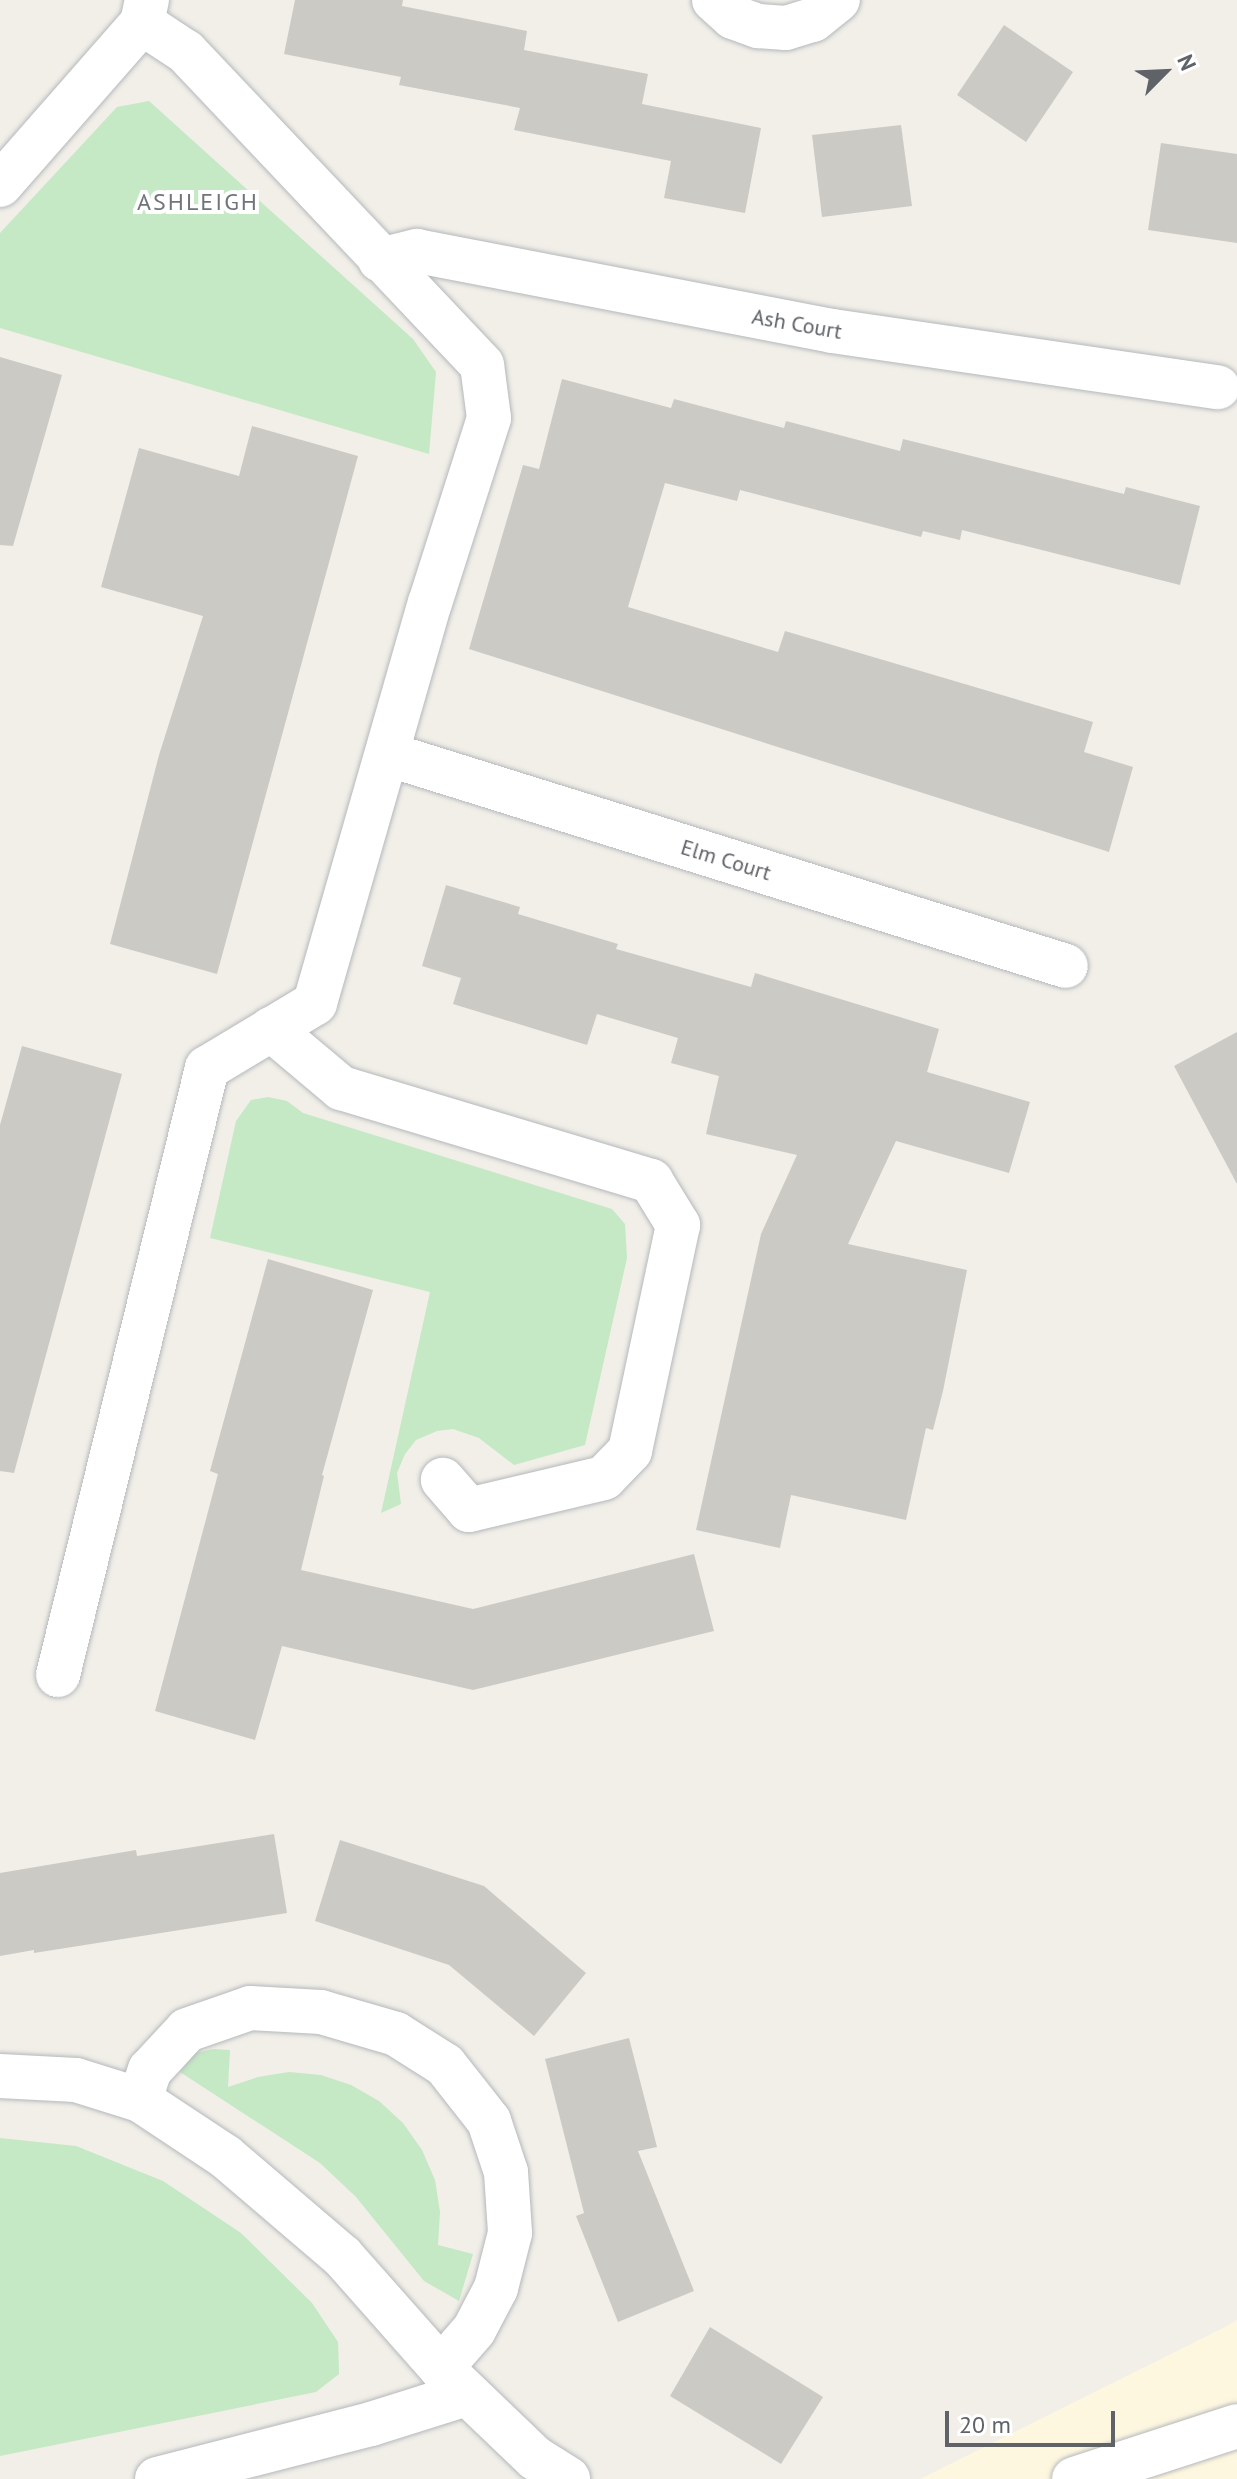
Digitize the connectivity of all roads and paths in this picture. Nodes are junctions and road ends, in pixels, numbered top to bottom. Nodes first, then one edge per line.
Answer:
1 (714, 0) edge
2 (838, 0) edge
3 (145, 12) edge
4 (0, 185) edge
5 (380, 260) junction
6 (1218, 387) dead end
7 (387, 754) junction
8 (1066, 966) dead end
9 (271, 1029) junction
10 (443, 1480) dead end
11 (58, 1675) dead end
12 (0, 2076) edge
13 (140, 2100) junction
14 (454, 2381) junction
15 (1237, 2426) edge
16 (157, 2479) edge
17 (568, 2479) edge
18 (1074, 2479) edge

1 - 2 street
3 - 4 street
3 - 5 street
5 - 6 street, Ash Court
5 - 7 street
7 - 8 street, Elm Court
7 - 9 street
9 - 10 street
9 - 11 street
12 - 13 street
13 - 14 street
13 - 14 street
14 - 16 street
14 - 17 street
15 - 18 street

